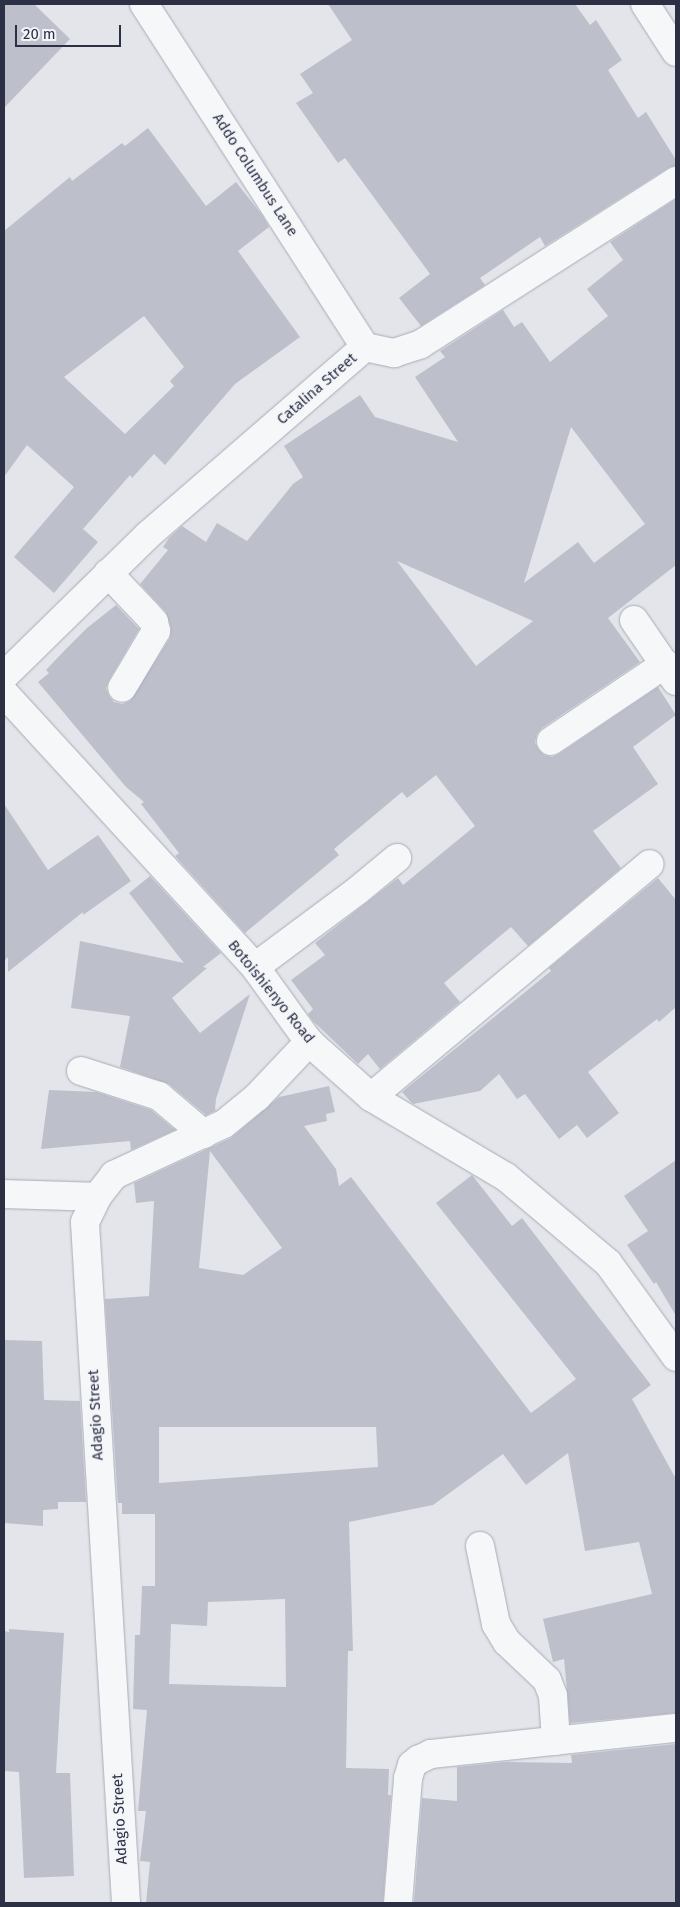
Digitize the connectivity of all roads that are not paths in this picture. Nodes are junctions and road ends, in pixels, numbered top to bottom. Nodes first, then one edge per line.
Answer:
1 (144, 4) edge
2 (645, 4) edge
3 (676, 52) edge
4 (676, 181) edge
5 (365, 347) junction
6 (108, 573) junction
7 (634, 620) dead end
8 (670, 672) edge
9 (4, 676) edge
10 (122, 688) dead end
11 (4, 693) edge
12 (551, 740) dead end
13 (397, 858) dead end
14 (650, 864) dead end
15 (255, 967) junction
16 (309, 1042) junction
17 (81, 1071) dead end
18 (371, 1097) junction
19 (204, 1134) junction
20 (4, 1194) edge
21 (96, 1197) junction
22 (676, 1357) edge
23 (480, 1546) dead end
24 (676, 1728) edge
25 (556, 1741) junction
26 (126, 1903) edge
27 (398, 1903) edge

1 - 5 street, Addo Columbus Lane
2 - 3 street
4 - 5 street, Catalina Street
5 - 6 street, Catalina Street
6 - 9 street, Catalina Street
6 - 10 street
7 - 8 street
8 - 12 street
11 - 15 street, Botoishienyo Road
13 - 15 street
14 - 18 street
15 - 16 street, Botoishienyo Road
16 - 18 street, Botoishienyo Road
16 - 19 street, Adagio Street
17 - 19 street
18 - 22 street, Botoishienyo Road
19 - 21 street, Adagio Street
20 - 21 street
21 - 26 street, Adagio Street
23 - 25 street
24 - 25 street
25 - 27 street

